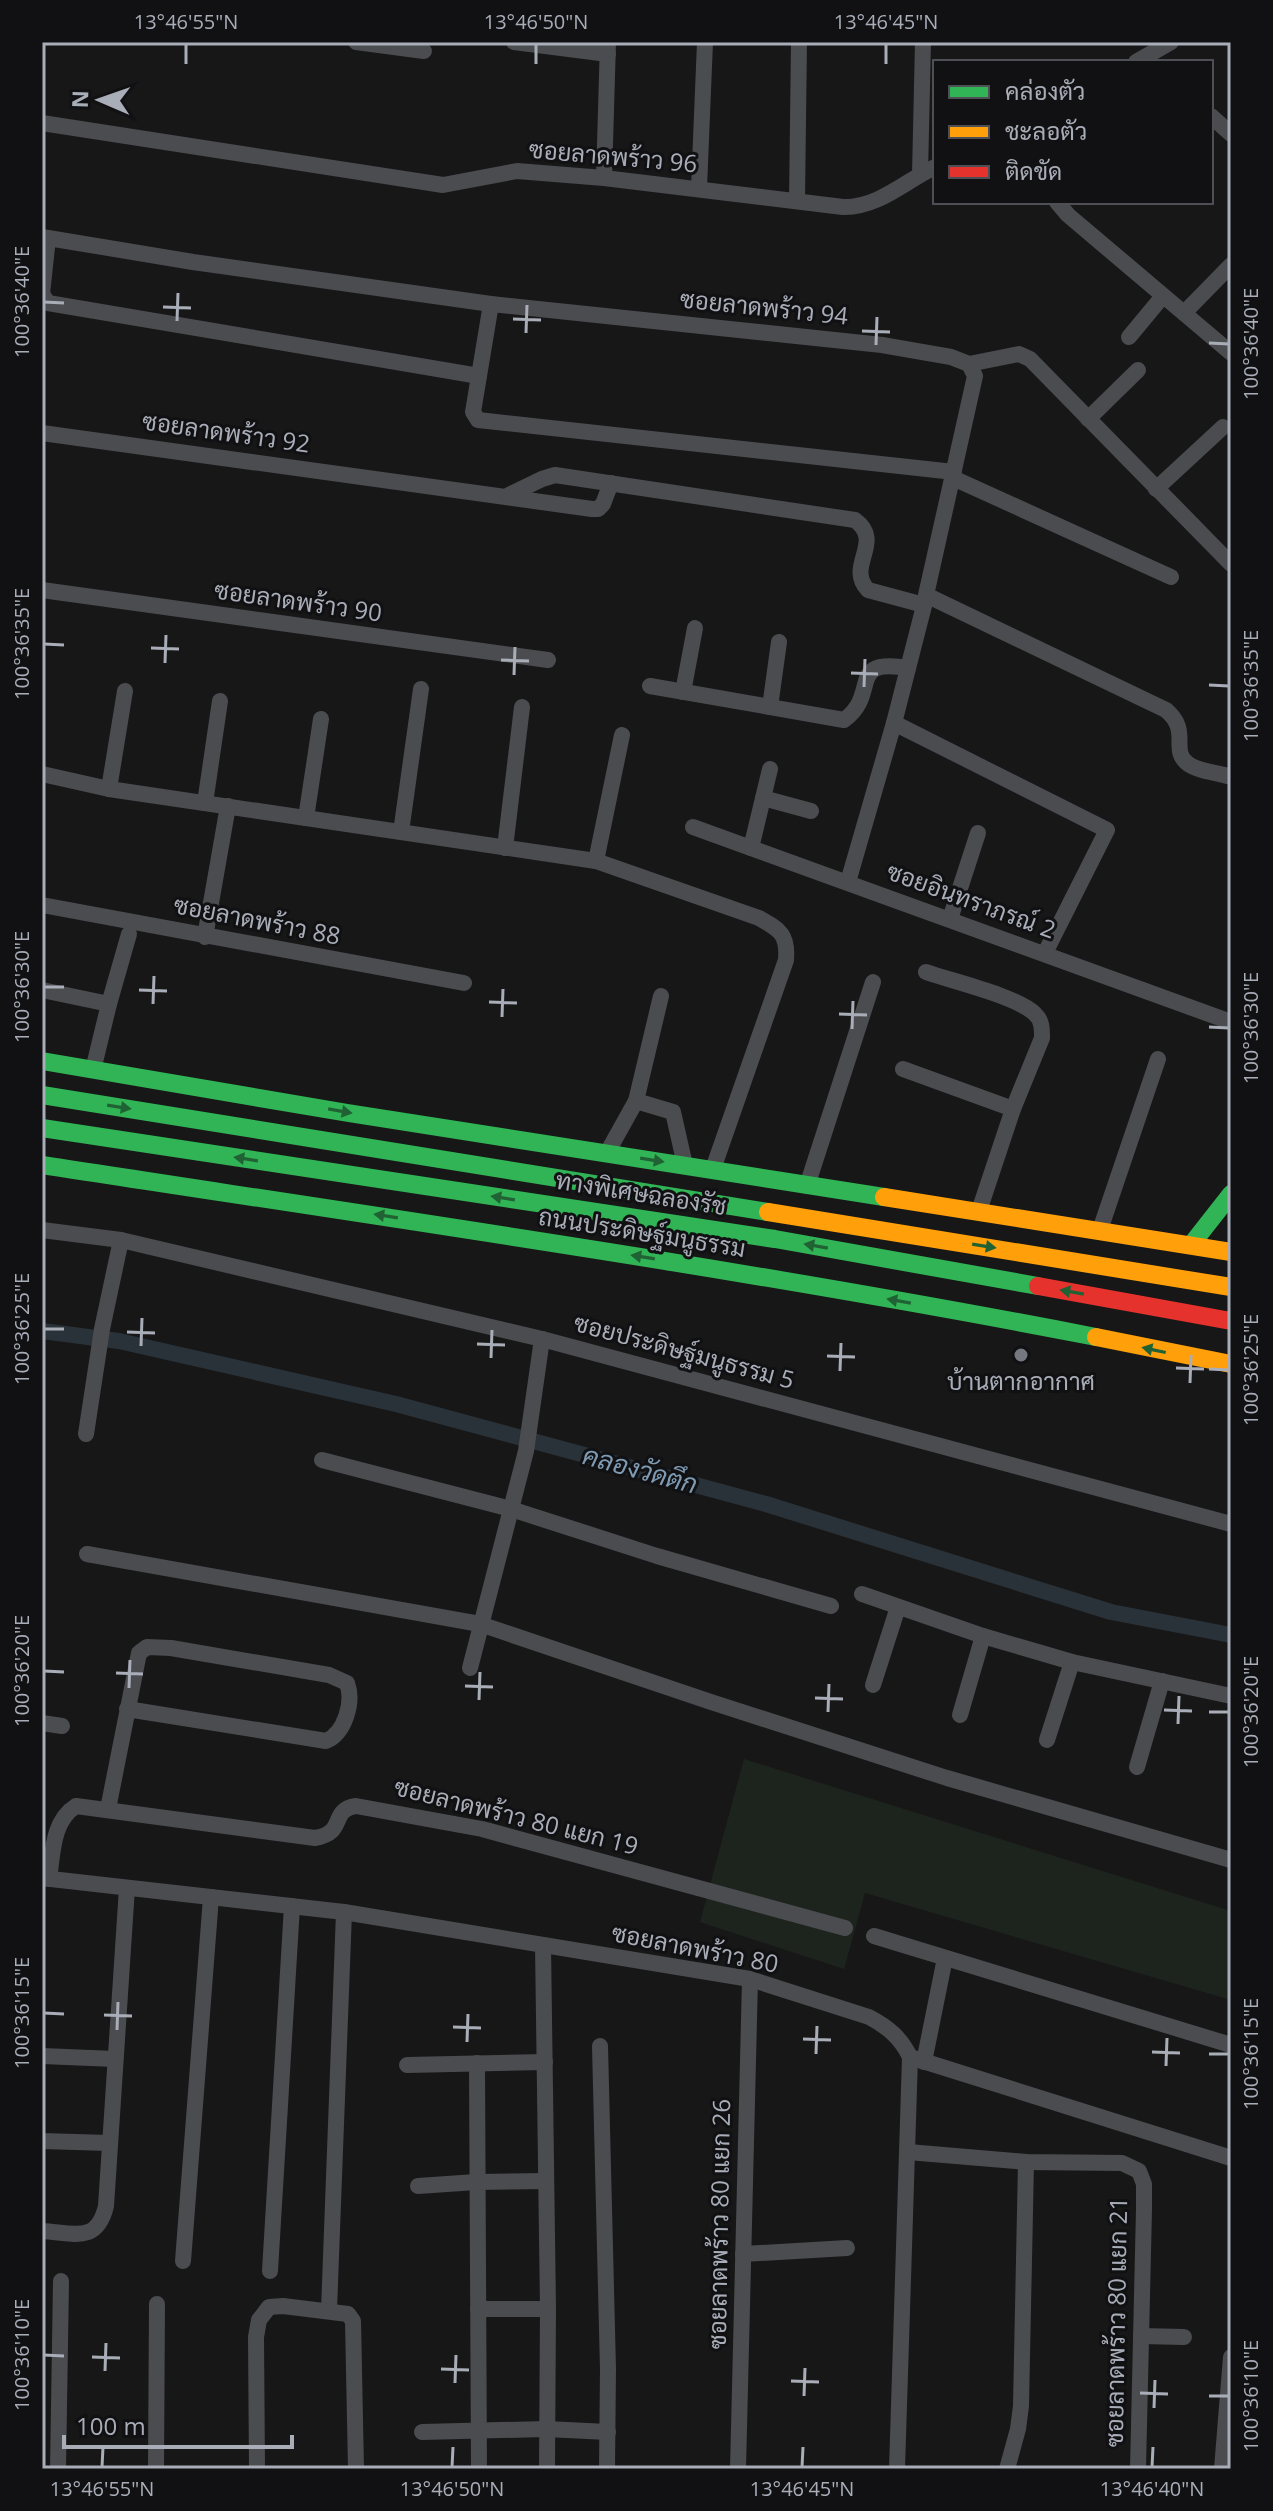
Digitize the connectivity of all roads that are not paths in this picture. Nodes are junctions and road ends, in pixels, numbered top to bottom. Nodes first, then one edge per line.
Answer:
1 (356, 42) edge
2 (514, 42) edge
3 (705, 42) edge
4 (799, 42) edge
5 (923, 42) edge
6 (1171, 42) edge
7 (608, 48) edge
8 (424, 51) dead end
9 (1146, 55) edge
10 (1213, 118) edge
11 (42, 123) edge
12 (1231, 134) edge
13 (928, 170) edge
14 (604, 178) junction
15 (699, 188) junction
16 (797, 201) junction
17 (1059, 204) edge
18 (45, 238) edge
19 (1231, 265) edge
20 (42, 294) edge
21 (1163, 296) junction
22 (491, 304) junction
23 (1184, 313) junction
24 (1129, 337) dead end
25 (1231, 353) edge
26 (969, 364) junction
27 (1138, 370) dead end
28 (479, 376) junction
29 (1088, 419) junction
30 (1223, 427) dead end
31 (42, 433) edge
32 (954, 475) junction
33 (611, 483) junction
34 (1156, 489) junction
35 (509, 495) junction
36 (1229, 558) edge
37 (1171, 577) dead end
38 (42, 590) edge
39 (925, 600) junction
40 (695, 628) dead end
41 (779, 642) dead end
42 (548, 660) dead end
43 (908, 668) junction
44 (650, 686) dead end
45 (421, 689) dead end
46 (125, 691) dead end
47 (683, 692) junction
48 (220, 701) dead end
49 (522, 707) dead end
50 (770, 707) junction
51 (321, 719) dead end
52 (894, 723) junction
53 (622, 735) dead end
54 (770, 769) dead end
55 (42, 774) edge
56 (1231, 777) edge
57 (109, 789) junction
58 (763, 798) junction
59 (205, 803) junction
60 (228, 806) junction
61 (811, 811) dead end
62 (306, 818) junction
63 (693, 827) dead end
64 (401, 832) junction
65 (978, 833) dead end
66 (505, 848) junction
67 (751, 848) junction
68 (596, 861) junction
69 (848, 882) junction
70 (42, 905) edge
71 (950, 919) junction
72 (129, 934) dead end
73 (205, 937) junction
74 (1045, 953) junction
75 (926, 972) dead end
76 (873, 982) dead end
77 (464, 983) dead end
78 (42, 990) edge
79 (661, 996) dead end
80 (109, 1004) junction
81 (1231, 1022) edge
82 (1158, 1059) dead end
83 (42, 1061) edge
84 (903, 1069) dead end
85 (93, 1070) junction
86 (42, 1095) edge
87 (636, 1101) junction
88 (1013, 1109) junction
89 (42, 1128) edge
90 (607, 1153) junction
91 (42, 1165) edge
92 (685, 1165) junction
93 (713, 1169) junction
94 (807, 1186) junction
95 (1231, 1194) edge
96 (979, 1211) junction
97 (42, 1230) edge
98 (1100, 1230) junction
99 (121, 1240) junction
100 (1153, 1240) junction
101 (1191, 1245) junction
102 (1231, 1254) edge
103 (1231, 1287) edge
104 (1231, 1321) edge
105 (542, 1339) junction
106 (1231, 1364) edge
107 (86, 1434) dead end
108 (322, 1460) dead end
109 (511, 1509) junction
110 (1231, 1524) edge
111 (87, 1554) dead end
112 (862, 1594) dead end
113 (831, 1606) dead end
114 (898, 1607) junction
115 (480, 1624) junction
116 (983, 1636) junction
117 (1072, 1662) junction
118 (470, 1668) dead end
119 (1162, 1681) junction
120 (873, 1685) dead end
121 (1231, 1696) edge
122 (127, 1709) junction
123 (960, 1715) dead end
124 (42, 1723) edge
125 (62, 1726) dead end
126 (1047, 1740) dead end
127 (1137, 1767) dead end
128 (108, 1809) junction
129 (1231, 1860) edge
130 (45, 1879) edge
131 (127, 1888) junction
132 (211, 1897) junction
133 (292, 1906) junction
134 (344, 1912) junction
135 (845, 1928) dead end
136 (874, 1936) dead end
137 (543, 1945) junction
138 (945, 1958) junction
139 (750, 1979) junction
140 (1231, 2045) edge
141 (600, 2046) dead end
142 (42, 2056) edge
143 (115, 2059) junction
144 (917, 2060) junction
145 (545, 2062) junction
146 (477, 2063) junction
147 (407, 2065) dead end
148 (42, 2141) edge
149 (109, 2143) junction
150 (908, 2152) junction
151 (1231, 2158) edge
152 (1026, 2162) junction
153 (546, 2181) junction
154 (476, 2182) junction
155 (418, 2186) dead end
156 (42, 2231) edge
157 (847, 2248) dead end
158 (743, 2254) junction
159 (183, 2261) dead end
160 (270, 2271) dead end
161 (61, 2281) dead end
162 (157, 2304) dead end
163 (478, 2309) junction
164 (548, 2309) junction
165 (329, 2310) junction
166 (1141, 2336) junction
167 (1184, 2337) dead end
168 (1231, 2357) edge
169 (546, 2429) junction
170 (478, 2430) junction
171 (422, 2432) dead end
172 (608, 2432) junction
173 (58, 2469) edge
174 (156, 2469) edge
175 (257, 2469) edge
176 (356, 2469) edge
177 (479, 2469) edge
178 (547, 2469) edge
179 (607, 2469) edge
180 (738, 2469) edge
181 (897, 2469) edge
182 (1007, 2469) edge
183 (1138, 2469) edge
184 (1222, 2469) edge

1 - 8 street
2 - 7 street
3 - 15 street
4 - 16 street
5 - 13 street
6 - 9 street
7 - 14 street
10 - 12 street
11 - 14 street, ซอยลาดพร้าว 96
13 - 16 street, ซอยลาดพร้าว 96
14 - 15 street, ซอยลาดพร้าว 96
15 - 16 street, ซอยลาดพร้าว 96
17 - 21 street
18 - 20 street
18 - 22 street, ซอยลาดพร้าว 94
19 - 23 street
20 - 28 street
21 - 23 street
21 - 24 street
22 - 26 street, ซอยลาดพร้าว 94
22 - 28 street
23 - 25 street
26 - 29 street
26 - 32 street
27 - 29 street
28 - 32 street
29 - 34 street
30 - 34 street
31 - 35 street, ซอยลาดพร้าว 92
32 - 37 street
32 - 39 street
33 - 35 street
33 - 35 street, ซอยลาดพร้าว 92
33 - 39 street
34 - 36 street
38 - 42 street, ซอยลาดพร้าว 90
39 - 43 street
39 - 56 street
40 - 47 street
41 - 50 street
43 - 50 street
43 - 52 street
44 - 47 street
45 - 64 street
46 - 57 street
47 - 50 street
48 - 59 street
49 - 66 street
51 - 62 street
52 - 69 street
52 - 74 street
53 - 68 street
54 - 58 street
55 - 57 street
57 - 59 street
58 - 61 street
58 - 67 street
59 - 60 street
60 - 62 street
60 - 73 street
62 - 64 street
63 - 67 street, ซอยอินทราภรณ์ 2
64 - 66 street
65 - 71 street
66 - 68 street
67 - 69 street, ซอยอินทราภรณ์ 2
68 - 93 street
69 - 71 street, ซอยอินทราภรณ์ 2
70 - 73 street, ซอยลาดพร้าว 88
71 - 74 street, ซอยอินทราภรณ์ 2
72 - 80 street
73 - 77 street, ซอยลาดพร้าว 88
74 - 81 street, ซอยอินทราภรณ์ 2
75 - 88 street
76 - 94 street
78 - 80 street
79 - 87 street
80 - 85 street
82 - 98 street
83 - 85 main road
84 - 88 street
85 -> 90 main road
86 -> 103 main road, ทางพิเศษฉลองรัช
87 - 90 street
87 - 92 street
88 - 96 street
104 -> 89 main road, ทางพิเศษฉลองรัช
90 -> 92 main road
106 -> 91 main road, ถนนประดิษฐ์มนูธรรม
92 - 93 main road
93 - 94 main road
94 - 96 main road
95 - 101 main road
96 - 98 main road
97 - 99 street, ซอยประดิษฐ์มนูธรรม 5
98 - 100 main road
99 - 105 street, ซอยประดิษฐ์มนูธรรม 5
99 - 107 street
100 - 101 main road
100 - 102 main road
101 - 102 main road
105 - 109 street
105 - 110 street, ซอยประดิษฐ์มนูธรรม 5
108 - 109 street
109 - 113 street
109 - 115 street
111 - 115 street
112 - 114 street
114 - 116 street
114 - 120 street
115 - 118 street
115 - 129 street
116 - 117 street
116 - 123 street
117 - 119 street
117 - 126 street
119 - 121 street
119 - 127 street
122 - 122 street
122 - 128 street
124 - 125 street
128 - 130 street, ซอยลาดพร้าว 80 แยก 19
128 - 135 street, ซอยลาดพร้าว 80 แยก 19
130 - 131 street, ซอยลาดพร้าว 80
131 - 132 street, ซอยลาดพร้าว 80
131 - 143 street
132 - 133 street, ซอยลาดพร้าว 80
132 - 159 street
133 - 134 street, ซอยลาดพร้าว 80
133 - 160 street
134 - 137 street, ซอยลาดพร้าว 80
134 - 165 street
136 - 138 street
137 - 139 street, ซอยลาดพร้าว 80
137 - 145 street
138 - 140 street
138 - 144 street
139 - 144 street, ซอยลาดพร้าว 80
139 - 158 street, ซอยลาดพร้าว 80 แยก 26
141 - 172 street
142 - 143 street
143 - 149 street
144 - 150 street
144 - 151 street
145 - 146 street
145 - 153 street
146 - 147 street
146 - 154 street
148 - 149 street
149 - 156 street
150 - 152 street, ซอยลาดพร้าว 80 แยก 21
150 - 181 street
152 - 166 street, ซอยลาดพร้าว 80 แยก 21
152 - 182 street
153 - 154 street
153 - 164 street
154 - 155 street
154 - 163 street
157 - 158 street
158 - 180 street, ซอยลาดพร้าว 80 แยก 26
161 - 173 street
162 - 174 street
163 - 164 street
163 - 170 street
164 - 169 street
165 - 175 street
165 - 176 street
166 - 167 street
166 - 183 street, ซอยลาดพร้าว 80 แยก 21
168 - 184 street
169 - 170 street
169 - 172 street
169 - 178 street
170 - 171 street
170 - 177 street
172 - 179 street

